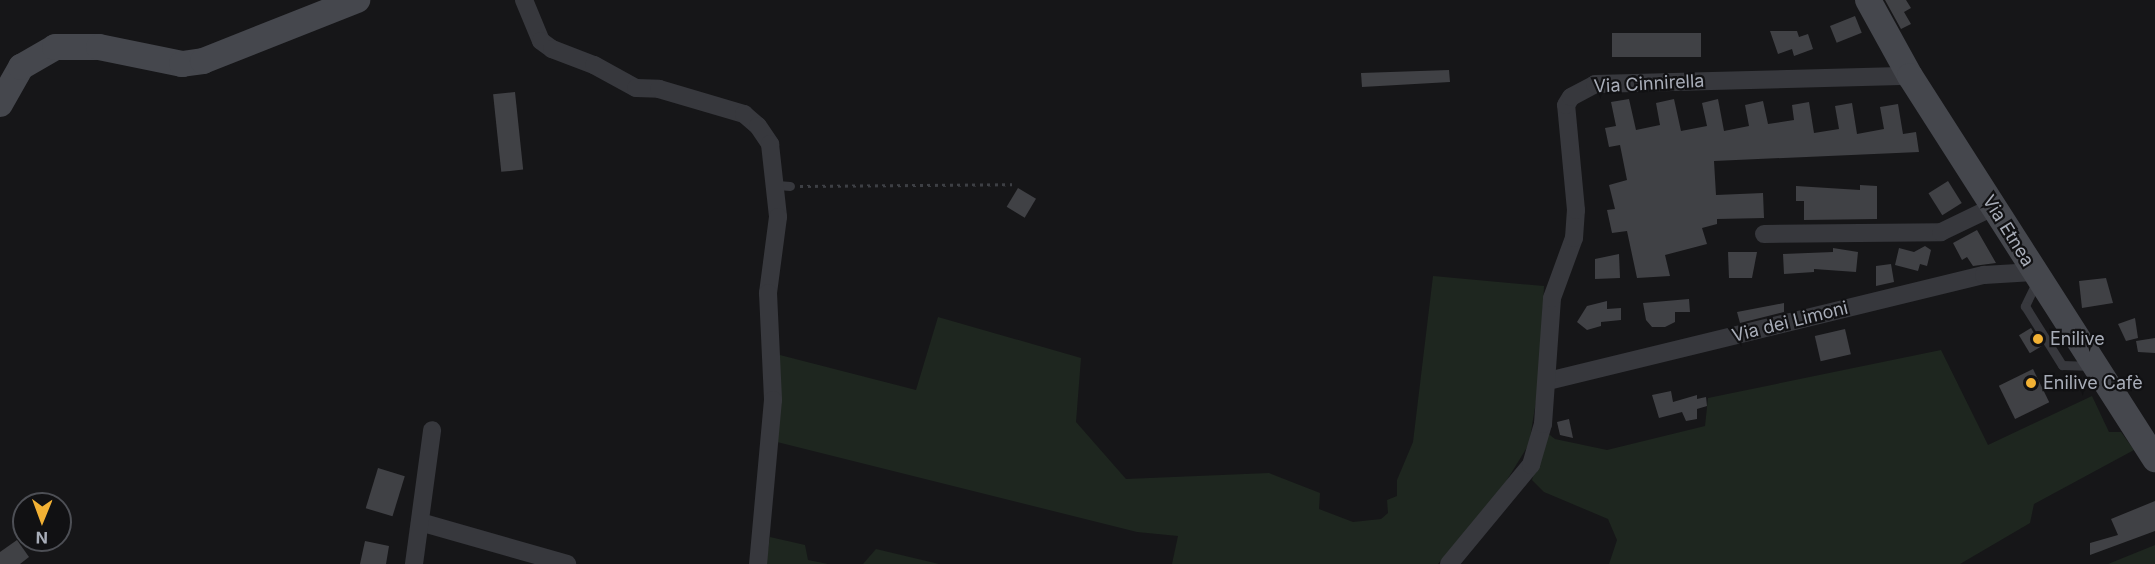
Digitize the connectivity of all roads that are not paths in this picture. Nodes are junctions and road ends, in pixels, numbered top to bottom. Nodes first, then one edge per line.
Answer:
1 (357, 0) edge
2 (524, 0) edge
3 (1868, 0) edge
4 (1910, 76) junction
5 (0, 104) edge
6 (1993, 207) junction
7 (1764, 234) dead end
8 (2036, 275) junction
9 (1548, 381) junction
10 (432, 430) dead end
11 (2155, 459) edge
12 (420, 522) junction
13 (414, 564) edge
14 (567, 564) edge
15 (758, 564) edge
16 (1449, 564) edge

1 - 5 main road
2 - 15 street
3 - 4 main road, Via Etnea
4 - 6 main road, Via Etnea
4 - 9 street, Via Cinnirella
6 - 7 street
6 - 8 main road, Via Etnea
8 - 9 street, Via dei Limoni
8 - 11 main road, Via Etnea
9 - 16 street, Via Cinnirella
10 - 12 street
12 - 13 street
12 - 14 street

